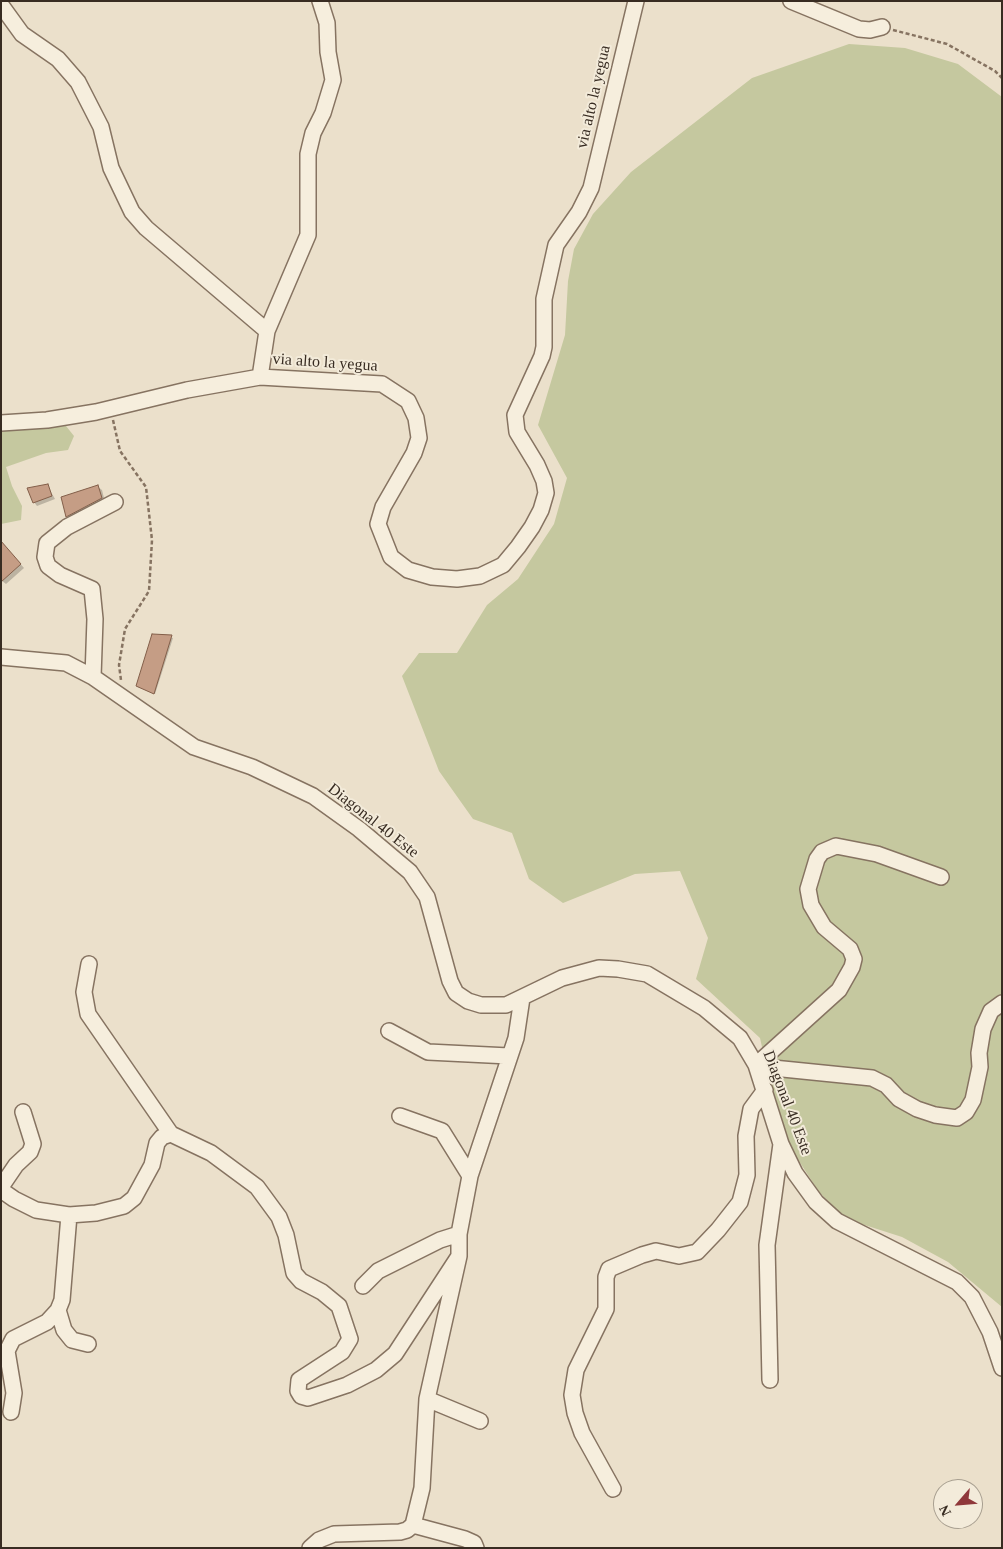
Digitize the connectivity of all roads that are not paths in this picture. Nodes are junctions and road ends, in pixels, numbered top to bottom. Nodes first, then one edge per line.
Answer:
1 (320, 1) edge
2 (636, 1) edge
3 (791, 1) edge
4 (1, 5) edge
5 (882, 27) road end
6 (267, 332) junction
7 (260, 377) junction
8 (1, 423) edge
9 (115, 502) dead end
10 (1, 657) edge
11 (93, 677) junction
12 (941, 877) dead end
13 (89, 964) dead end
14 (522, 998) junction
15 (1002, 1003) edge
16 (389, 1031) dead end
17 (509, 1056) junction
18 (758, 1069) junction
19 (765, 1090) junction
20 (23, 1112) dead end
21 (400, 1116) dead end
22 (172, 1134) junction
23 (781, 1144) junction
24 (470, 1176) junction
25 (1, 1188) edge
26 (69, 1215) junction
27 (459, 1234) junction
28 (459, 1256) junction
29 (363, 1286) dead end
30 (58, 1310) junction
31 (88, 1344) dead end
32 (1002, 1368) edge
33 (770, 1380) dead end
34 (427, 1399) junction
35 (12, 1412) dead end
36 (480, 1421) dead end
37 (613, 1489) dead end
38 (413, 1525) junction
39 (310, 1548) edge
40 (476, 1548) edge

1 - 6 street
2 - 7 street, via alto la yegua
3 - 5 street
4 - 6 street
6 - 7 street
7 - 8 street, via alto la yegua
9 - 11 street
10 - 11 street, Diagonal 40 Este
11 - 14 street, Diagonal 40 Este
12 - 18 street
13 - 22 street
14 - 17 street
14 - 18 street, Diagonal 40 Este
15 - 18 street
16 - 17 street
17 - 24 street
18 - 19 street, Diagonal 40 Este
19 - 23 street, Diagonal 40 Este
19 - 37 street
20 - 25 street
21 - 24 street
22 - 26 street
22 - 28 street
23 - 32 street, Diagonal 40 Este
23 - 33 street
24 - 27 street
25 - 26 street
26 - 30 street
27 - 28 street
27 - 29 street
28 - 34 street
30 - 31 street
30 - 35 street
34 - 36 street
34 - 38 street
38 - 39 street
38 - 40 street

